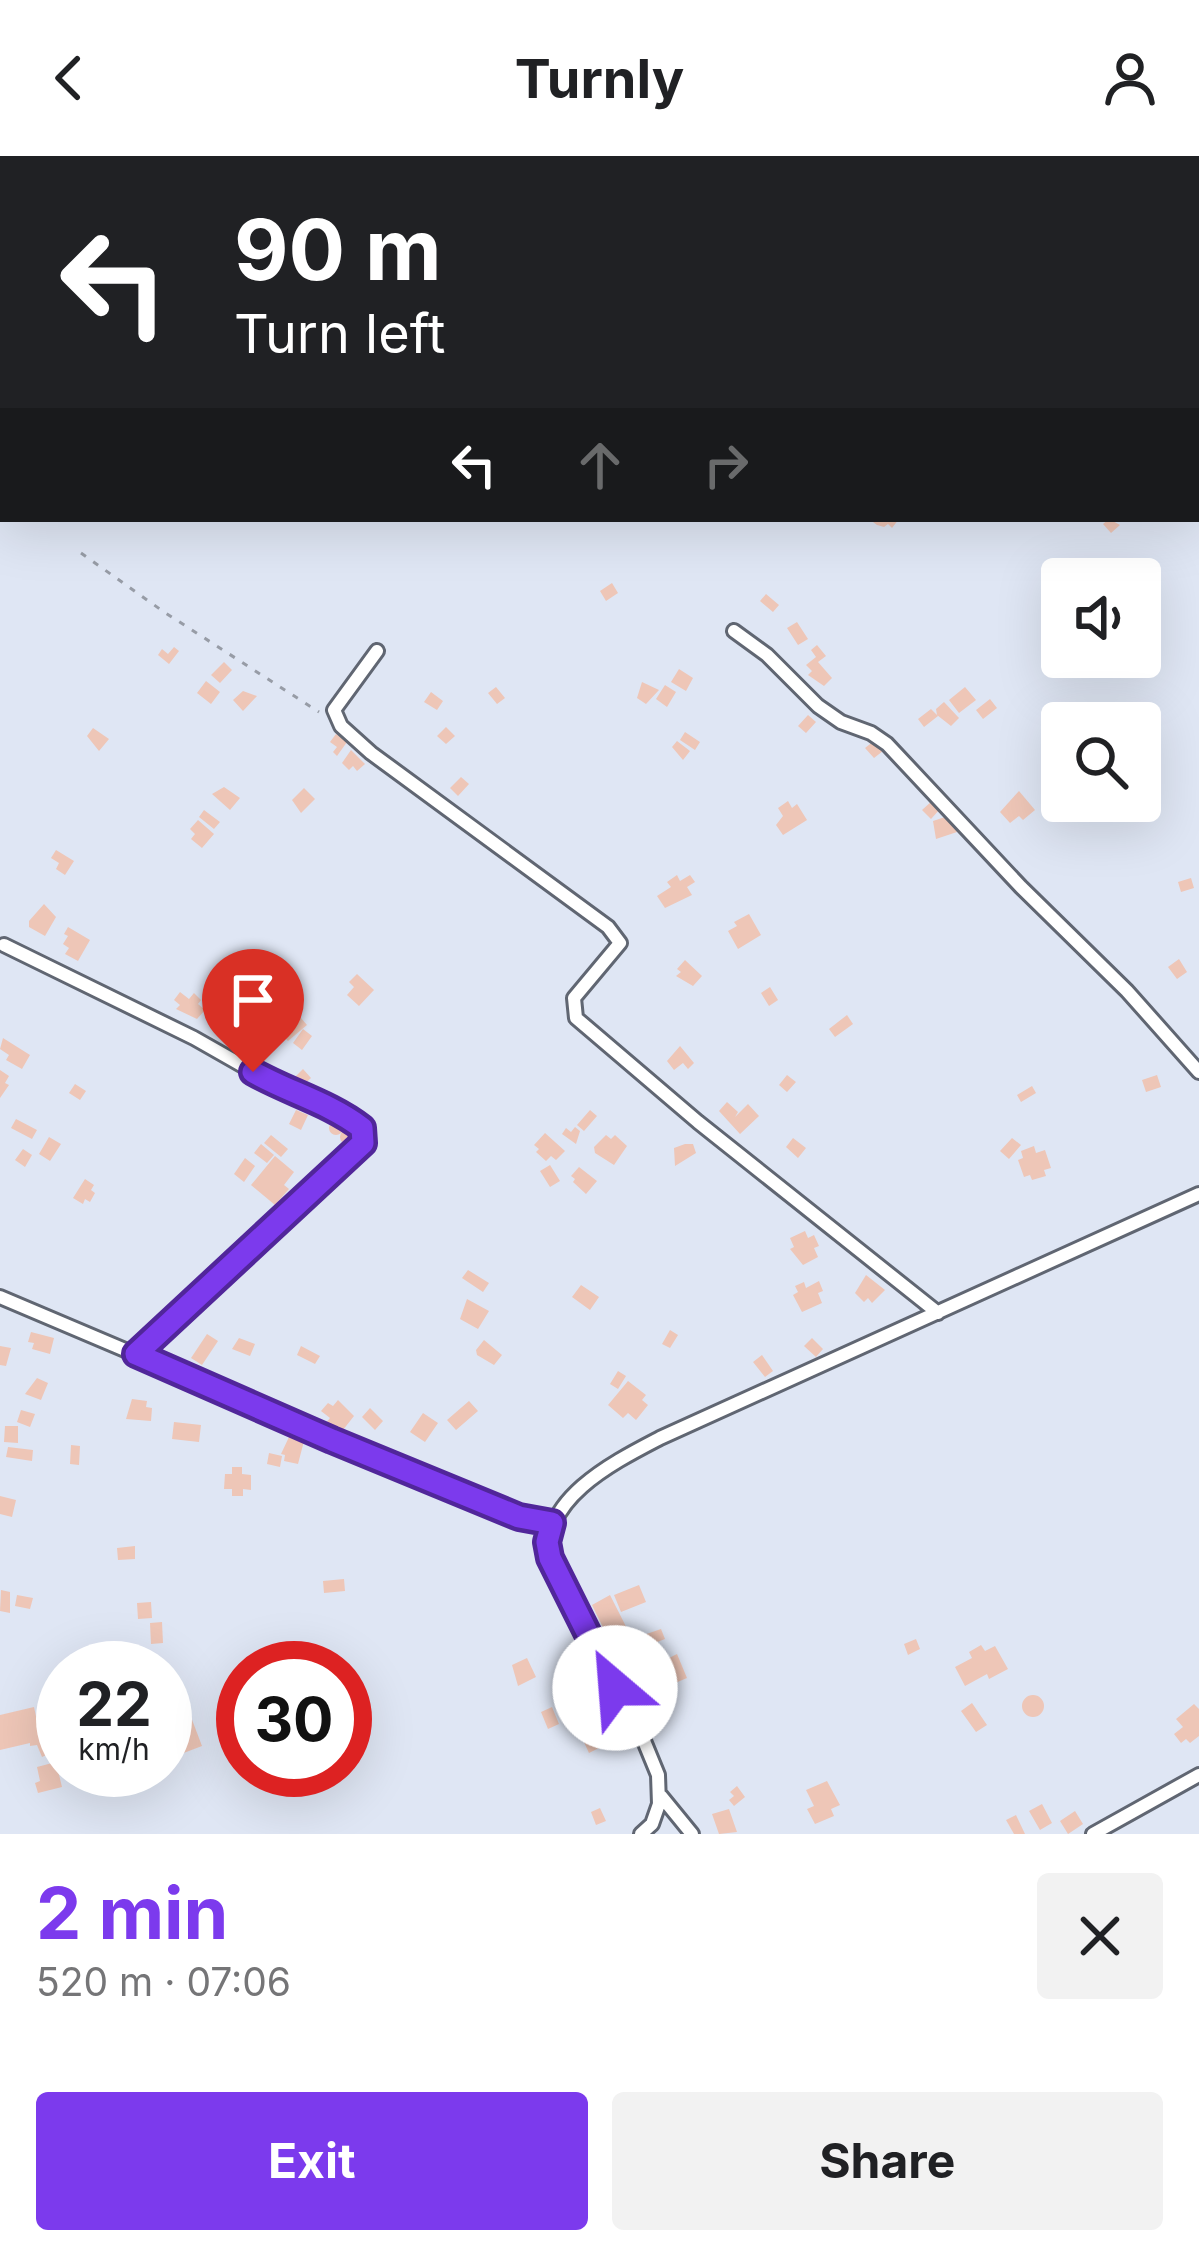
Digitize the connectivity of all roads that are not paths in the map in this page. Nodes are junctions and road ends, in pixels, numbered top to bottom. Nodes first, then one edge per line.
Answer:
1 (734, 631) dead end
2 (377, 651) dead end
3 (4, 944) dead end
4 (1199, 1072) edge
5 (1199, 1194) edge
6 (0, 1297) edge
7 (938, 1312) junction
8 (136, 1354) junction
9 (552, 1523) junction
10 (1199, 1775) edge
11 (662, 1796) junction
12 (641, 1834) edge
13 (692, 1834) edge
14 (1093, 1834) edge

1 - 4 street
2 - 7 street
3 - 8 street
5 - 7 street
6 - 8 street
7 - 9 street
8 - 9 street
9 - 11 street
10 - 14 street
11 - 12 street
11 - 13 street

